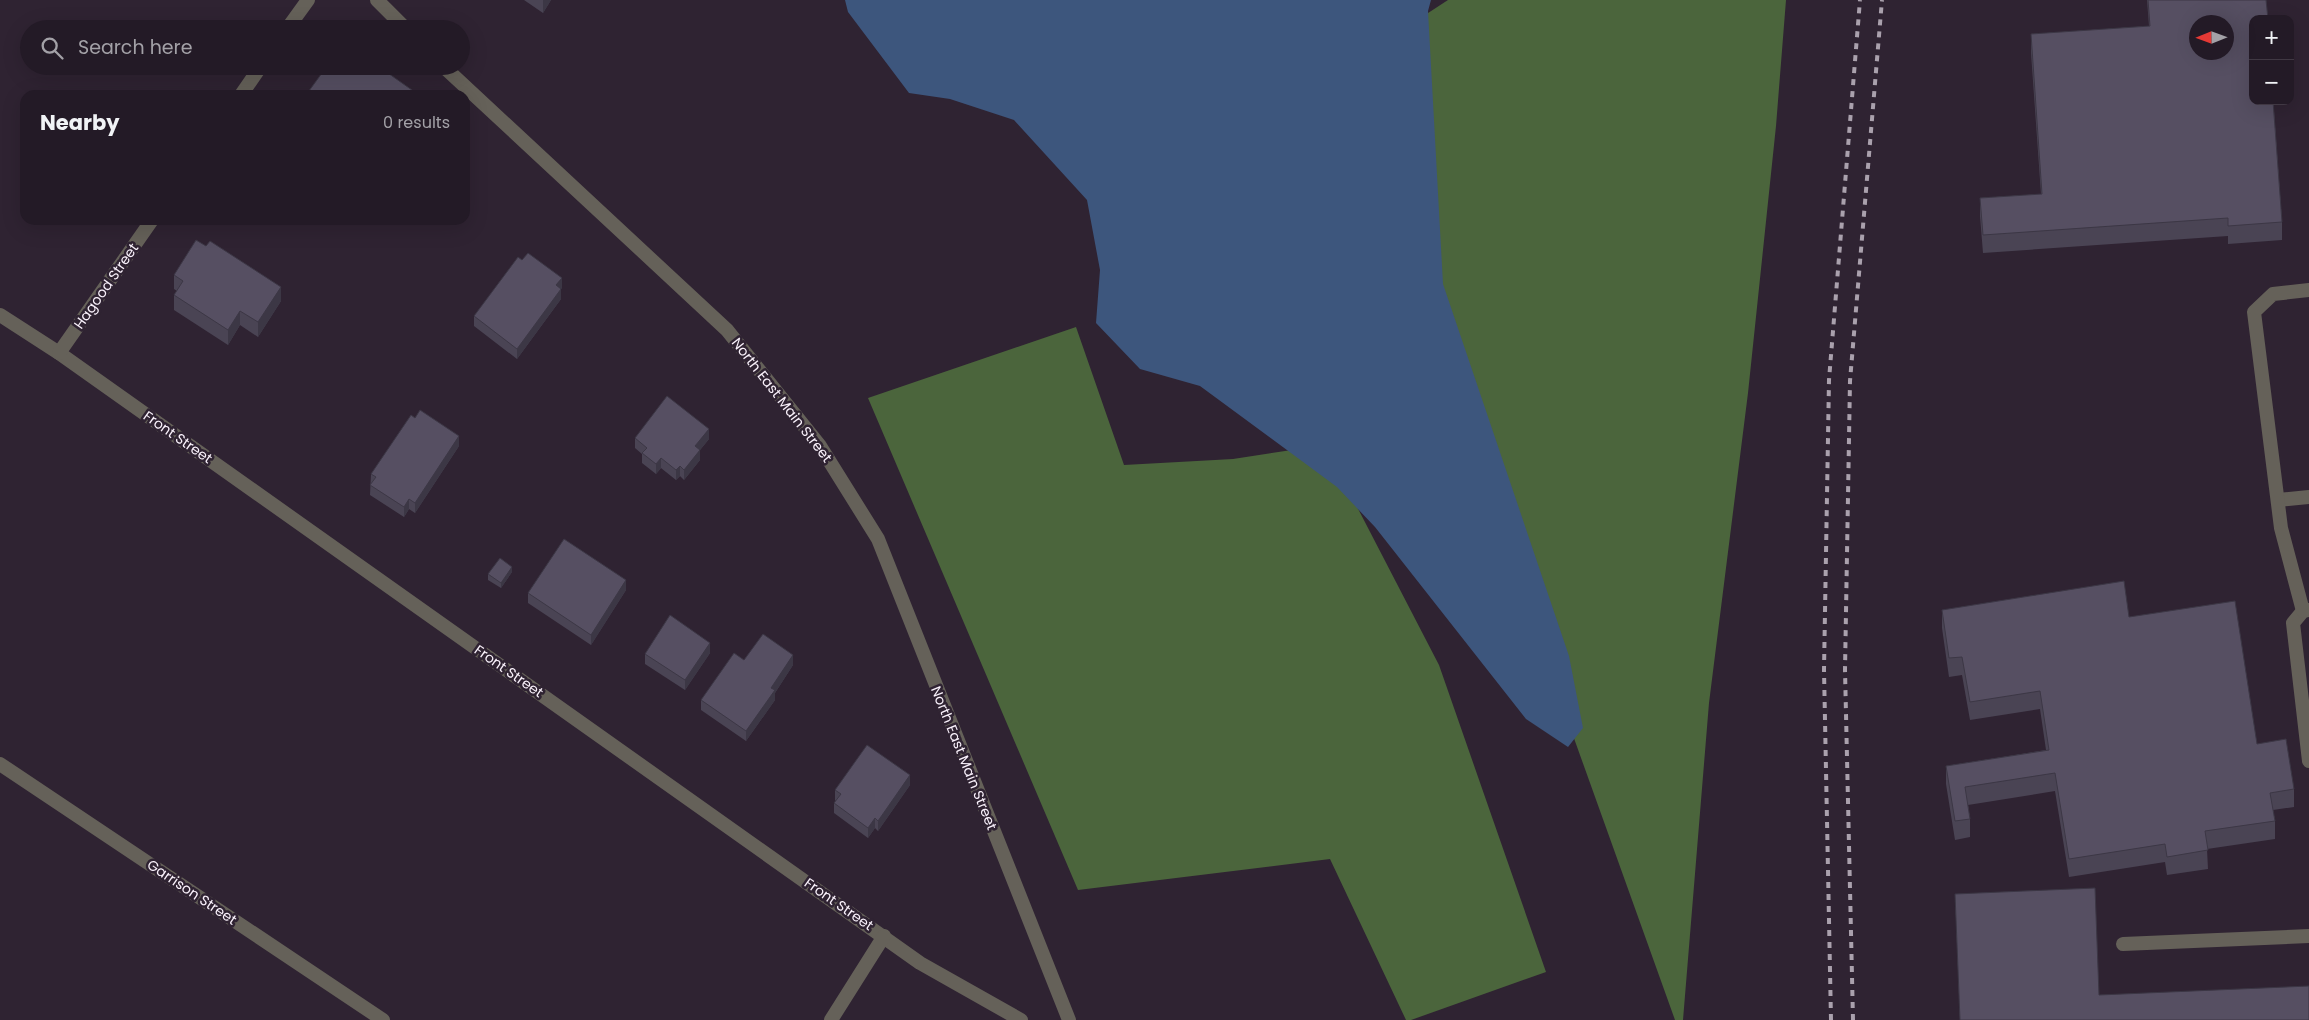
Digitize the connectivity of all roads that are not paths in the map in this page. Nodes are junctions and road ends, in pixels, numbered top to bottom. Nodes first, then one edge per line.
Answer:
1 (308, 0) edge
2 (377, 0) edge
3 (294, 20) edge
4 (397, 20) edge
5 (255, 75) edge
6 (453, 75) edge
7 (244, 90) edge
8 (469, 90) edge
9 (470, 91) edge
10 (149, 225) edge
11 (2309, 290) edge
12 (0, 315) edge
13 (59, 353) junction
14 (2309, 497) edge
15 (2278, 500) junction
16 (2306, 611) edge
17 (2309, 761) edge
18 (0, 764) edge
19 (884, 936) junction
20 (2309, 936) edge
21 (2123, 944) dead end
22 (377, 1018) edge
23 (831, 1020) edge
24 (1021, 1020) edge
25 (1069, 1020) edge

1 - 3 street
2 - 4 street
5 - 7 street
6 - 8 street, North East Main Street
9 - 25 street, North East Main Street
10 - 13 street, Hagood Street
11 - 15 street
12 - 13 street, Front Street
13 - 19 street, Front Street
14 - 15 street
15 - 16 street
16 - 17 street
18 - 22 street, Garrison Street
19 - 23 street
19 - 24 street, Front Street
20 - 21 street

